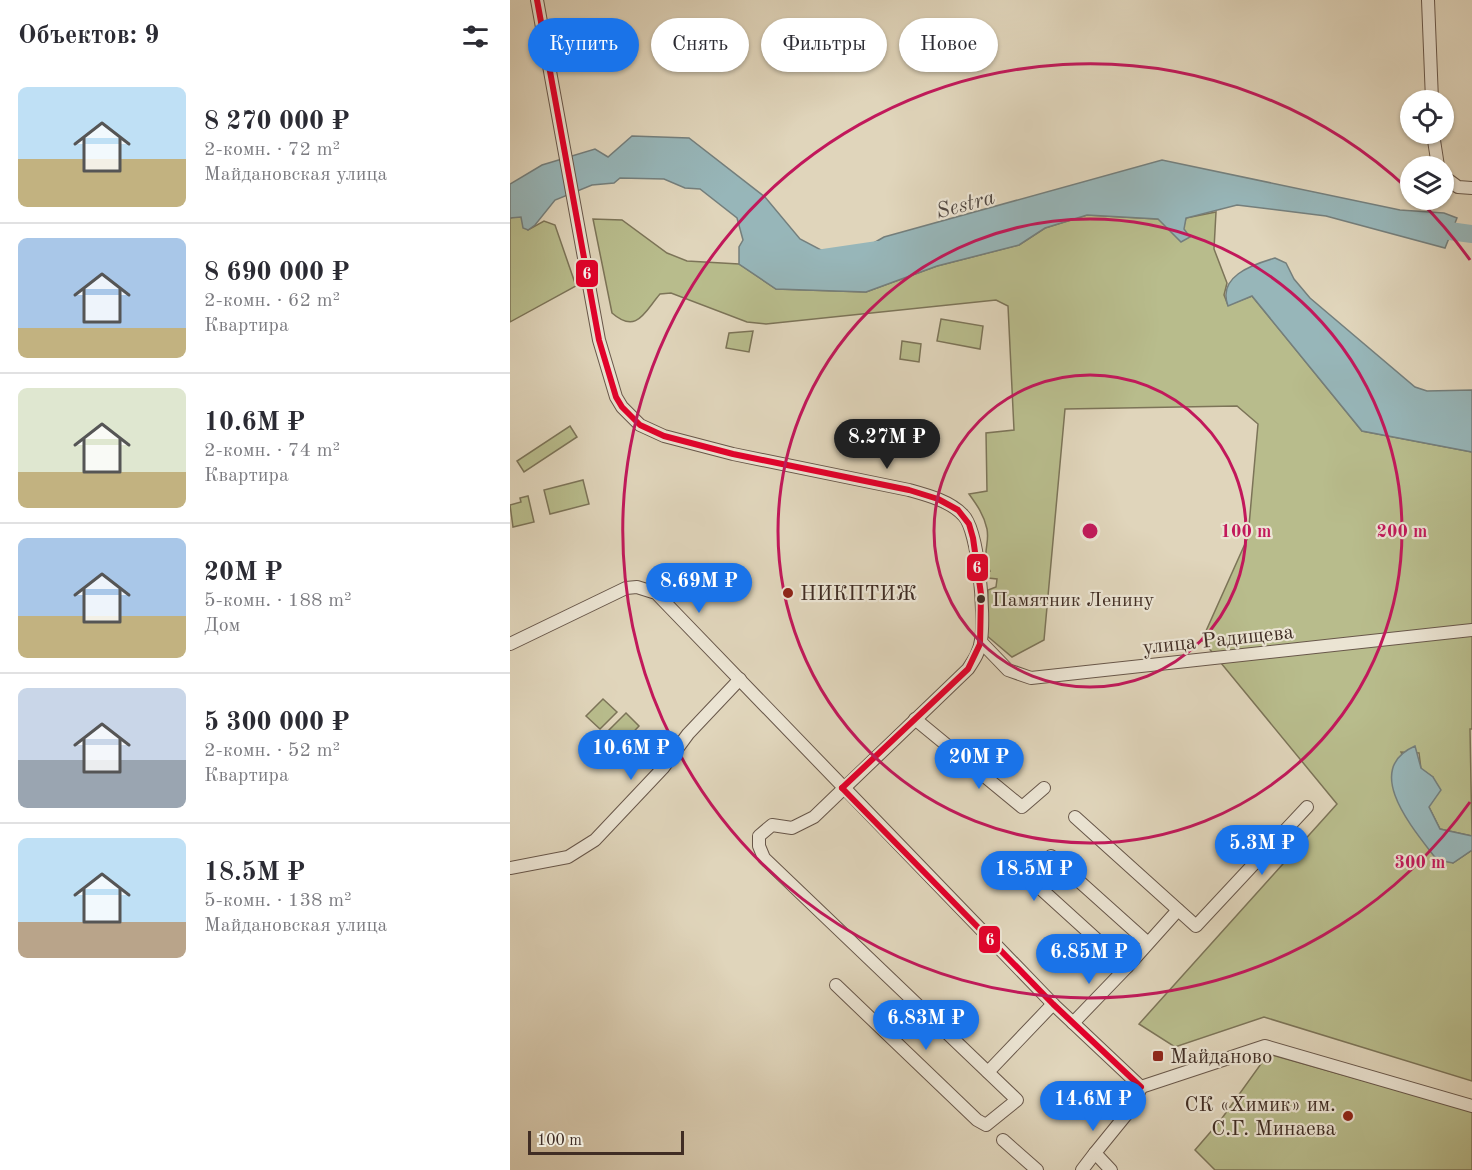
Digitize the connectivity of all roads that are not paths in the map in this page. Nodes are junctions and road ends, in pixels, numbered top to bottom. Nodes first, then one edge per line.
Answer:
1 (537, 0) edge
2 (1428, 0) edge
3 (1432, 90) edge
4 (1454, 184) edge
5 (1472, 188) edge
6 (1472, 630) edge
7 (981, 642) junction
8 (510, 644) edge
9 (740, 679) junction
10 (915, 718) junction
11 (842, 788) junction
12 (1044, 788) dead end
13 (1307, 807) dead end
14 (1075, 817) dead end
15 (510, 868) edge
16 (1179, 910) junction
17 (1148, 943) junction
18 (1127, 967) junction
19 (836, 986) dead end
20 (1053, 1004) junction
21 (1073, 1023) junction
22 (988, 1072) junction
23 (1141, 1088) junction
24 (1472, 1107) edge
25 (1003, 1140) dead end
26 (1095, 1153) junction
27 (1037, 1170) edge
28 (1082, 1170) edge
29 (1111, 1170) edge

1 - 7 street
2 - 3 street
4 - 5 street
6 - 7 street, улица Радищева
7 - 10 street
8 - 9 street
9 - 11 street
9 - 15 street
10 - 11 street
10 - 12 street
11 - 20 street
11 - 22 street
13 - 16 street
14 - 16 street
16 - 17 street
17 - 18 street
17 - 18 street
18 - 21 street
19 - 22 street
20 - 21 street
20 - 22 street
21 - 23 street
23 - 24 street
23 - 26 street
25 - 27 street
26 - 28 street
26 - 29 street

